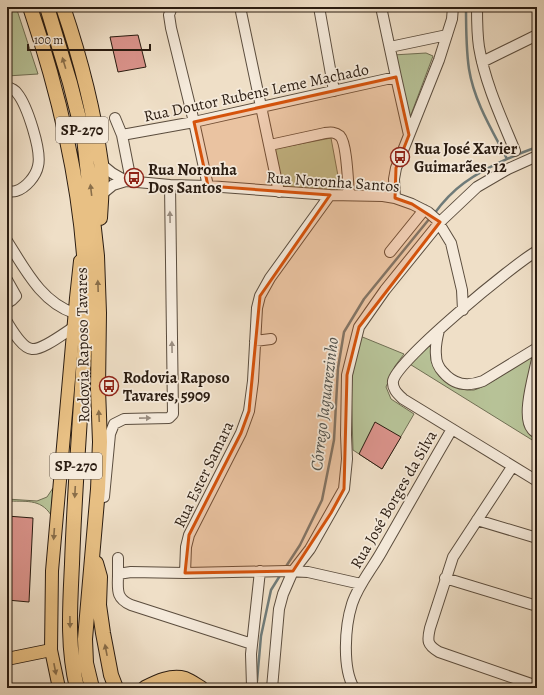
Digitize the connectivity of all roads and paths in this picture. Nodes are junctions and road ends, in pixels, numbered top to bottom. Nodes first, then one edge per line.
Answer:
1 (30, 7) edge
2 (47, 7) edge
3 (63, 7) edge
4 (172, 7) edge
5 (240, 7) edge
6 (319, 7) edge
7 (382, 7) edge
8 (453, 7) edge
9 (477, 7) edge
10 (447, 35) junction
11 (537, 35) edge
12 (390, 47) junction
13 (482, 62) junction
14 (396, 78) junction
15 (7, 87) edge
16 (334, 91) junction
17 (261, 107) junction
18 (115, 118) dead end
19 (194, 122) junction
20 (122, 135) junction
21 (409, 135) junction
22 (270, 145) junction
23 (515, 151) dead end
24 (537, 156) edge
25 (101, 164) junction
26 (128, 181) junction
27 (170, 185) junction
28 (208, 186) junction
29 (7, 192) edge
30 (279, 192) junction
31 (102, 194) junction
32 (330, 195) junction
33 (349, 195) junction
34 (395, 198) junction
35 (426, 211) junction
36 (438, 221) junction
37 (7, 241) edge
38 (82, 244) junction
39 (537, 251) edge
40 (390, 252) dead end
41 (97, 256) junction
42 (7, 280) edge
43 (7, 303) edge
44 (463, 310) junction
45 (74, 313) junction
46 (7, 322) edge
47 (74, 327) junction
48 (439, 330) junction
49 (271, 339) dead end
50 (255, 341) junction
51 (537, 348) edge
52 (537, 359) edge
53 (452, 429) junction
54 (537, 433) edge
55 (512, 467) junction
56 (537, 482) edge
57 (477, 520) junction
58 (95, 525) junction
59 (537, 538) edge
60 (92, 547) junction
61 (118, 558) dead end
62 (265, 571) junction
63 (290, 571) junction
64 (118, 574) junction
65 (185, 574) junction
66 (445, 578) junction
67 (361, 584) junction
68 (537, 606) edge
69 (252, 644) junction
70 (51, 650) junction
71 (7, 659) edge
72 (252, 686) dead end
73 (537, 686) edge
74 (59, 688) edge
75 (77, 688) edge
76 (92, 688) edge
77 (116, 688) edge
78 (145, 688) edge
79 (201, 688) edge
80 (272, 688) edge
81 (354, 688) edge

1 - 38 highway, Rodovia Raposo Tavares / SP-270
41 -> 2 highway, Rodovia Raposo Tavares / SP-270
3 - 25 highway
4 - 19 street
5 - 17 street
6 - 16 street
7 - 12 street
8 - 10 street
9 - 13 street
10 - 12 street
10 - 21 street
11 - 13 street
12 - 14 street
13 - 23 street
14 - 16 street, Rua Doutor Rubens Leme Machado
14 - 21 street
15 - 29 street
16 - 17 street, Rua Doutor Rubens Leme Machado
17 - 19 street, Rua Doutor Rubens Leme Machado
17 - 22 street
18 - 20 street
19 - 20 street, Rua Doutor Rubens Leme Machado
19 - 28 street
20 - 26 street
21 - 34 street
22 - 30 street
22 - 33 street
24 - 36 street
25 - 26 street, Rua Noronha Santos
25 - 31 highway
26 - 27 street, Rua Noronha Santos
26 - 31 street, Rua Noronha Santos
27 - 28 street, Rua Noronha Santos
58 -> 27 street
28 - 30 street, Rua Noronha Santos
30 - 32 street, Rua Noronha Santos
31 - 41 highway
32 - 33 street, Rua Noronha Santos
32 - 50 street, Rua Ester Samara
33 - 34 street, Rua Noronha Santos
34 - 35 street, Rua Noronha Santos
35 - 36 street, Rua Noronha Santos
35 - 40 street
36 - 44 street, Rua Noronha Santos
36 - 63 street
37 - 45 street
38 - 45 main road
38 -> 75 highway, Rodovia Raposo Tavares / SP-270
39 - 44 street
58 -> 41 highway, Rodovia Raposo Tavares / SP-270
42 - 43 street
44 - 48 street
45 - 47 main road
46 - 47 street
47 -> 70 main road
48 - 51 street
48 - 53 street
49 - 50 street
50 - 65 street, Rua Ester Samara
52 - 54 street
53 - 55 street
53 - 67 street, Rua José Borges da Silva
55 - 56 street
55 - 57 street
57 - 59 street
57 - 66 street
58 - 60 highway, Rodovia Raposo Tavares / SP-270
60 - 76 highway, Rodovia Raposo Tavares / SP-270
77 -> 60 highway
61 - 64 street
62 - 63 street
62 - 65 street
62 - 69 street
63 - 67 street
63 - 80 street
64 - 65 street
64 - 69 street
66 - 68 street
66 - 73 street
67 - 81 street, Rua José Borges da Silva
69 - 72 street
70 - 71 main road
70 -> 74 main road
78 - 79 highway

